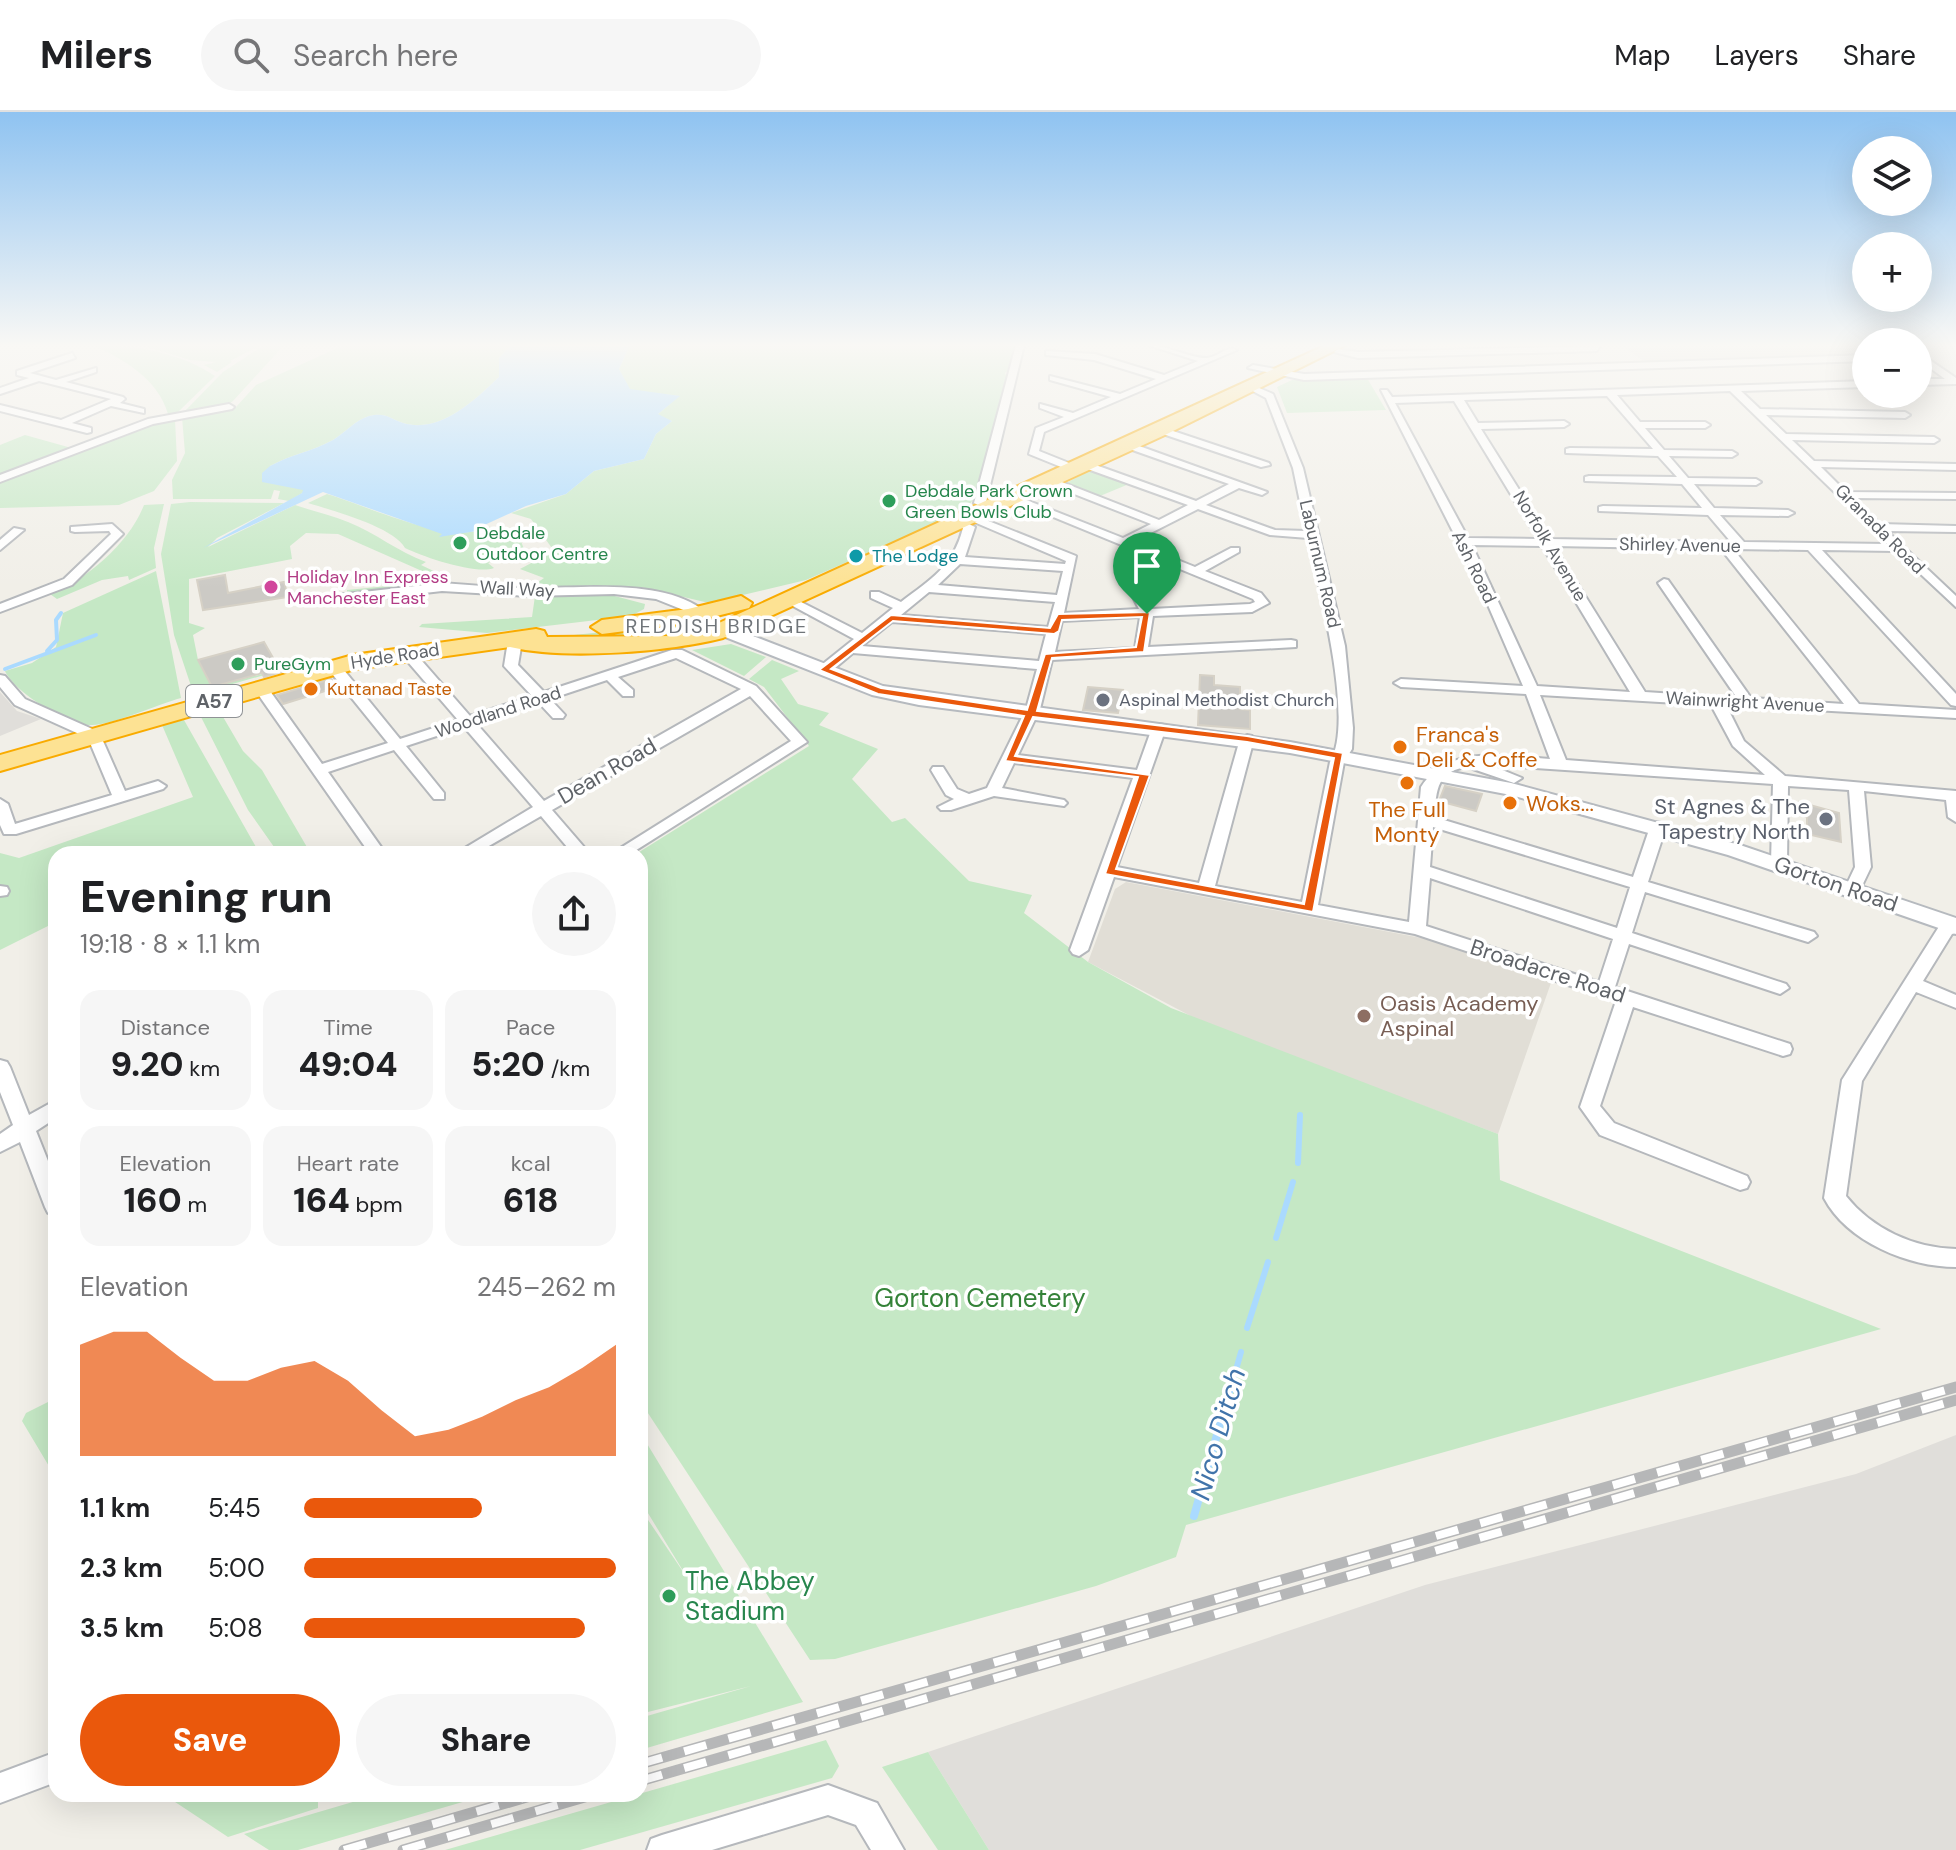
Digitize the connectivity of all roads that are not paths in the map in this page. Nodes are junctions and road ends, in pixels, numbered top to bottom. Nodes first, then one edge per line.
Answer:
1 (70, 426) edge
2 (138, 426) edge
3 (999, 426) edge
4 (1049, 426) edge
5 (1169, 426) edge
6 (1282, 426) edge
7 (1403, 426) edge
8 (1476, 426) edge
9 (1640, 426) edge
10 (1773, 426) edge
11 (87, 430) dead end
12 (1161, 430) junction
13 (1784, 437) junction
14 (1934, 440) dead end
15 (1128, 445) junction
16 (1570, 451) dead end
17 (1662, 453) junction
18 (1732, 454) dead end
19 (1812, 464) junction
20 (1265, 465) dead end
21 (1080, 467) junction
22 (1956, 467) edge
23 (0, 479) edge
24 (1589, 479) dead end
25 (1050, 481) junction
26 (1686, 481) junction
27 (1756, 482) dead end
28 (1238, 484) junction
29 (1262, 492) dead end
30 (1846, 495) junction
31 (1956, 496) edge
32 (1012, 498) junction
33 (1197, 505) junction
34 (1603, 509) dead end
35 (1712, 511) junction
36 (1788, 513) dead end
37 (974, 516) junction
38 (1160, 524) junction
39 (1879, 527) junction
40 (75, 529) dead end
41 (1956, 529) edge
42 (18, 530) dead end
43 (1313, 535) junction
44 (1462, 541) junction
45 (1549, 542) junction
46 (1123, 543) junction
47 (2, 544) edge
48 (1724, 545) junction
49 (1740, 545) junction
50 (1812, 547) junction
51 (1898, 548) junction
52 (1235, 550) dead end
53 (958, 560) junction
54 (1071, 564) junction
55 (1195, 572) junction
56 (1664, 583) dead end
57 (1133, 585) dead end
58 (814, 586) junction
59 (929, 588) junction
60 (875, 595) dead end
61 (337, 599) dead end
62 (1063, 599) junction
63 (1956, 603) edge
64 (788, 605) junction
65 (0, 608) edge
66 (903, 608) junction
67 (651, 611) junction
68 (1147, 614) junction
69 (891, 618) junction
70 (1056, 624) junction
71 (702, 631) junction
72 (864, 639) junction
73 (515, 641) junction
74 (1291, 644) dead end
75 (851, 649) junction
76 (1141, 650) junction
77 (416, 652) junction
78 (1046, 661) junction
79 (334, 667) junction
80 (824, 670) junction
81 (610, 676) junction
82 (1401, 683) dead end
83 (3, 684) edge
84 (260, 687) junction
85 (751, 689) junction
86 (1533, 690) junction
87 (628, 693) dead end
88 (1640, 696) junction
89 (541, 698) junction
90 (1716, 700) junction
91 (1747, 702) junction
92 (1956, 702) edge
93 (1855, 708) junction
94 (1030, 714) junction
95 (1956, 714) edge
96 (558, 715) dead end
97 (469, 721) junction
98 (1159, 728) junction
99 (94, 735) junction
100 (1247, 739) junction
101 (398, 745) junction
102 (1340, 755) junction
103 (1009, 758) junction
104 (1468, 762) junction
105 (0, 763) edge
106 (1522, 763) junction
107 (1560, 765) junction
108 (319, 770) junction
109 (938, 770) dead end
110 (1437, 773) junction
111 (1144, 775) junction
112 (1781, 781) junction
113 (1512, 783) junction
114 (158, 786) dead end
115 (1856, 786) junction
116 (993, 791) junction
117 (439, 796) dead end
118 (1955, 796) edge
119 (120, 797) junction
120 (967, 799) junction
121 (1059, 803) dead end
122 (0, 804) edge
123 (946, 807) dead end
124 (542, 808) junction
125 (1956, 817) edge
126 (1427, 820) junction
127 (1658, 827) junction
128 (372, 846) edge
129 (477, 846) edge
130 (575, 846) edge
131 (632, 846) edge
132 (1779, 863) junction
133 (1422, 870) junction
134 (1109, 871) junction
135 (1640, 885) junction
136 (1853, 888) junction
137 (1206, 889) junction
138 (1309, 909) junction
139 (1956, 927) edge
140 (1417, 929) junction
141 (1808, 936) dead end
142 (1624, 937) junction
143 (1079, 950) dead end
144 (1912, 983) junction
145 (1780, 988) dead end
146 (1605, 990) junction
147 (1627, 997) junction
148 (1956, 1002) edge
149 (1783, 1049) dead end
150 (0, 1067) edge
151 (48, 1113) edge
152 (24, 1128) junction
153 (0, 1144) edge
154 (1740, 1182) dead end
155 (48, 1187) edge
156 (1956, 1258) edge
157 (48, 1770) edge
158 (0, 1788) edge
159 (662, 1850) edge
160 (889, 1850) edge

1 - 11 street
2 - 23 street
3 - 37 street
4 - 21 street
5 - 12 highway, Hyde Road / A57
6 - 43 street, Laburnum Road
7 - 44 street, Ash Road
8 - 45 street, Norfolk Avenue
9 - 17 street
10 - 13 street, Granada Road
12 - 15 highway, Hyde Road / A57
12 - 20 street
13 - 14 street
13 - 19 street, Granada Road
15 - 21 highway, Hyde Road / A57
15 - 28 street
16 - 17 street
17 - 18 street
17 - 26 street
19 - 22 street
19 - 30 street, Granada Road
21 - 25 highway, Hyde Road / A57
21 - 33 street
24 - 26 street
25 - 32 highway, Hyde Road / A57
25 - 38 street
26 - 27 street
26 - 35 street
28 - 29 street
28 - 33 street
30 - 31 street
30 - 39 street, Granada Road
32 - 37 highway, Hyde Road / A57
32 - 46 street
33 - 38 street
33 - 43 street
34 - 35 street
35 - 36 street
35 - 49 street
37 - 53 street
37 - 54 street
37 - 58 highway, Hyde Road / A57
38 - 46 street
39 - 41 street
39 - 51 street, Granada Road
40 - 65 street
42 - 47 street
43 - 102 street, Laburnum Road
44 - 45 street, Shirley Avenue
44 - 86 street, Ash Road
45 - 48 street, Shirley Avenue
45 - 88 street, Norfolk Avenue
46 - 55 street
48 - 49 street, Shirley Avenue
48 - 93 street
49 - 50 street, Shirley Avenue
50 - 51 street, Shirley Avenue
50 - 92 street
51 - 63 street, Granada Road
52 - 55 street
53 - 54 street
53 - 59 street
54 - 62 street
55 - 68 street
56 - 91 street
57 - 68 street
58 - 64 highway, Hyde Road / A57
58 - 71 highway, Hyde Road / A57
59 - 62 street
59 - 66 street
60 - 66 street
61 - 67 street, Wall Way
62 - 70 street
64 - 71 highway, A57
64 - 72 street
66 - 69 street
67 - 71 highway, Hyde Road / A57
67 - 73 highway, Hyde Road / A57
68 - 70 street
68 - 76 street
69 - 70 street
69 - 72 street
70 - 78 street
71 - 73 highway, Hyde Road / A57
71 - 80 main road, Gorton Road
71 - 81 street, Woodland Road
71 - 85 street
72 - 75 street
73 - 77 highway, Hyde Road / A57
73 - 89 street
74 - 76 street
75 - 78 street
75 - 80 street
76 - 78 street
77 - 79 highway, Hyde Road / A57
77 - 97 street
78 - 94 street
79 - 84 highway, Hyde Road / A57
79 - 101 street
80 - 94 main road, Gorton Road
81 - 87 street
81 - 89 street, Woodland Road
82 - 86 street, Wainwright Avenue
83 - 99 street
84 - 99 highway, Hyde Road / A57
84 - 108 street
85 - 124 street, Dean Road
85 - 131 street
86 - 88 street, Wainwright Avenue
86 - 107 street, Ash Road
88 - 90 street, Wainwright Avenue
89 - 96 street
89 - 97 street, Woodland Road
90 - 91 street, Wainwright Avenue
90 - 112 street
91 - 93 street, Wainwright Avenue
93 - 95 street, Wainwright Avenue
94 - 98 main road, Gorton Road
94 - 103 street
97 - 101 street, Woodland Road
97 - 124 street
98 - 100 main road, Gorton Road
98 - 111 street
99 - 105 highway, Hyde Road / A57
99 - 119 street
100 - 102 main road, Gorton Road
100 - 137 street
101 - 108 street, Woodland Road
101 - 117 street
102 - 110 main road, Gorton Road
102 - 138 street, Laburnum Road
103 - 111 street
103 - 116 street
104 - 106 street
104 - 110 street
104 - 113 street
106 - 107 street
106 - 113 street
107 - 112 street
108 - 128 street
109 - 120 street
110 - 113 main road, Gorton Road
110 - 126 street
111 - 134 street
112 - 115 street
112 - 132 street
113 - 127 main road, Gorton Road
114 - 119 street
115 - 118 street
115 - 136 street
116 - 120 street
116 - 121 street
118 - 125 street
119 - 122 street
120 - 123 street
124 - 129 street, Dean Road
124 - 130 street
126 - 133 street
126 - 135 street
127 - 132 main road, Gorton Road
127 - 135 street
132 - 136 main road, Gorton Road
133 - 140 street
133 - 142 street
134 - 137 street, Broadacre Road
134 - 143 street
135 - 141 street
135 - 142 street
136 - 139 main road, Gorton Road
137 - 138 street, Broadacre Road
138 - 140 street, Broadacre Road
139 - 144 street
140 - 146 street, Broadacre Road
142 - 145 street
142 - 146 street
144 - 148 street
144 - 156 street
146 - 147 street, Broadacre Road
147 - 149 street, Broadacre Road
147 - 154 street
150 - 152 street
151 - 152 street
152 - 153 street
152 - 155 street
157 - 158 street
159 - 160 street

